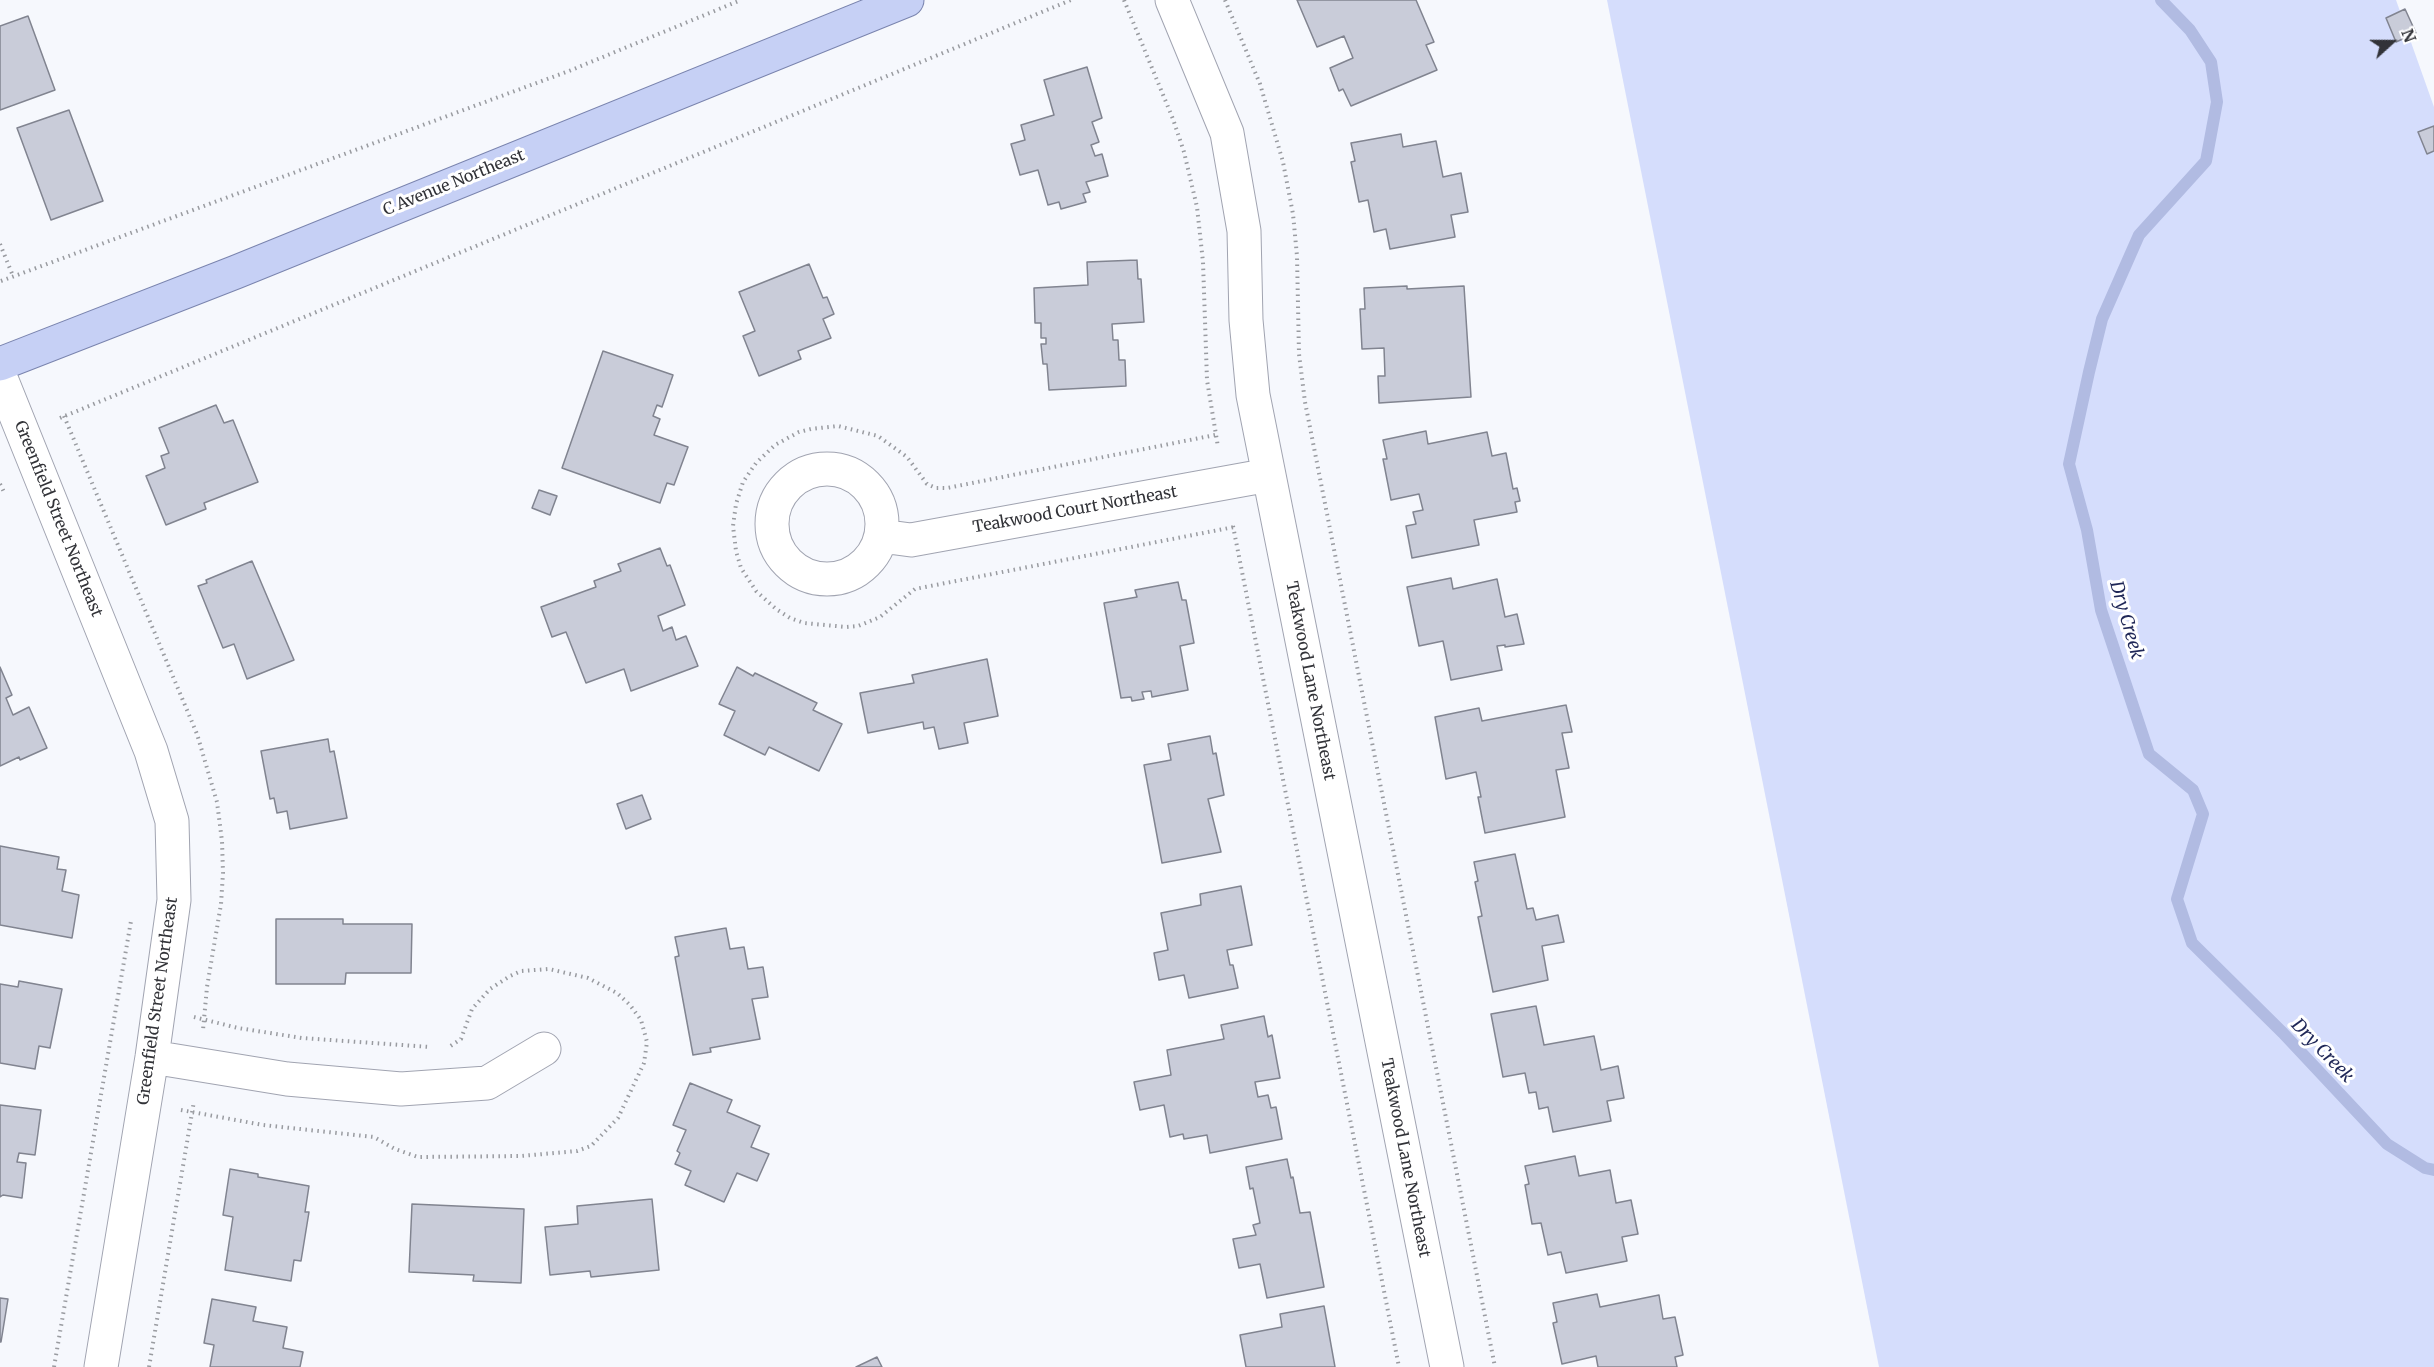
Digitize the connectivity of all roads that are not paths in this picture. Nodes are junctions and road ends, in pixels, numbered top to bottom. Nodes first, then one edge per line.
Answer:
1 (908, 0) edge
2 (1172, 0) edge
3 (0, 364) edge
4 (0, 376) edge
5 (1269, 475) junction
6 (881, 536) dead end
7 (544, 1049) dead end
8 (152, 1057) junction
9 (101, 1367) edge
10 (1447, 1367) edge

1 - 3 main road, C Avenue Northeast
2 - 5 street, Teakwood Lane Northeast
4 - 8 street, Greenfield Street Northeast
5 - 6 street, Teakwood Court Northeast
5 - 10 street, Teakwood Lane Northeast
7 - 8 street
8 - 9 street, Greenfield Street Northeast

